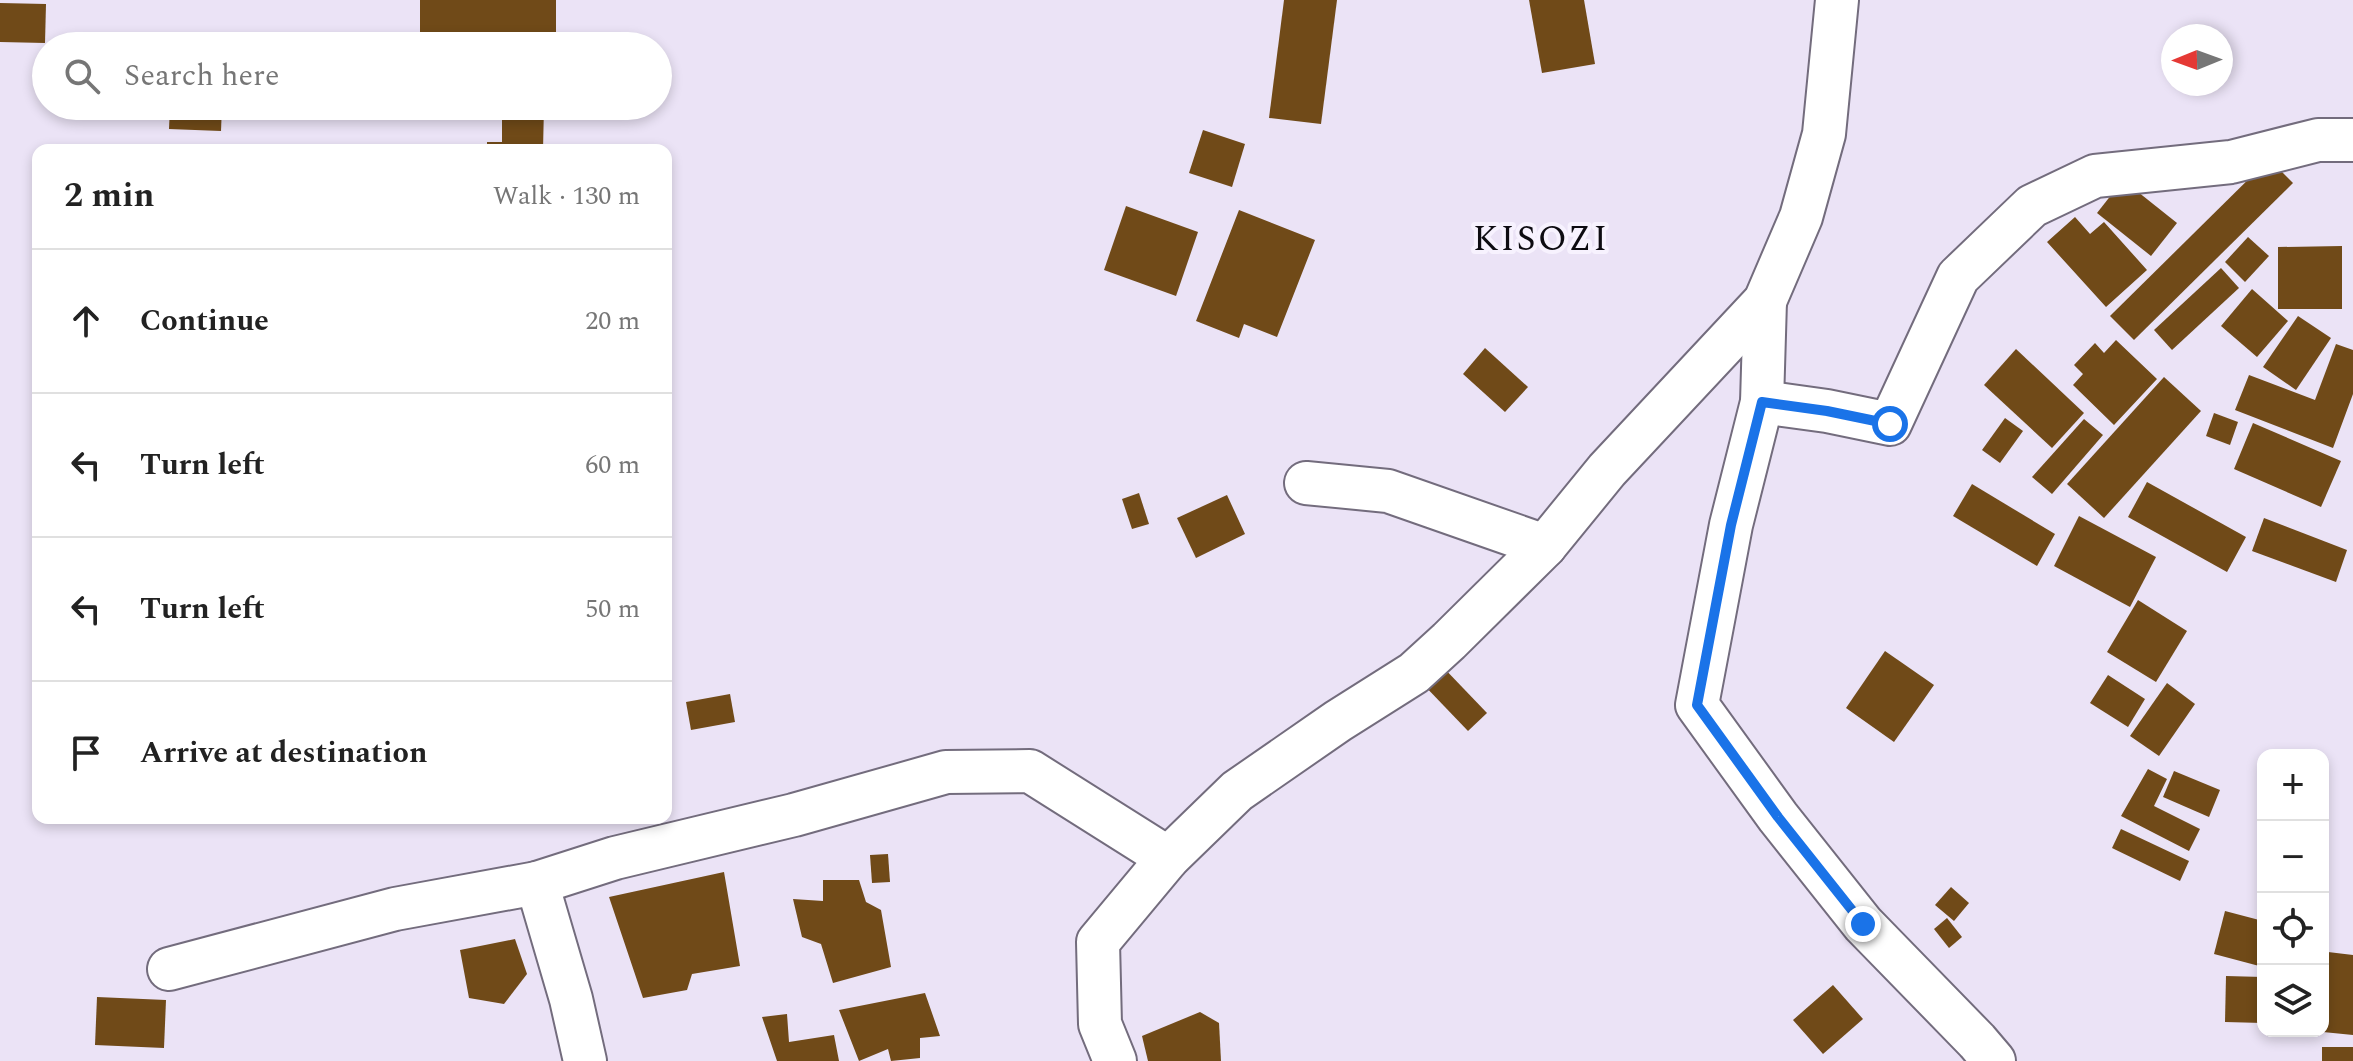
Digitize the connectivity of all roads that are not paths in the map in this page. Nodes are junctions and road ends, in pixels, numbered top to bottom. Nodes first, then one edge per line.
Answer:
1 (1837, 0) edge
2 (2353, 140) edge
3 (1765, 301) junction
4 (1762, 402) junction
5 (1306, 483) dead end
6 (1545, 546) junction
7 (1168, 858) junction
8 (537, 883) junction
9 (169, 969) dead end
10 (585, 1061) edge
11 (1115, 1061) edge
12 (1994, 1061) edge

1 - 3 street
2 - 4 street
3 - 4 street
3 - 6 street
4 - 12 street
5 - 6 street
6 - 7 street
7 - 8 street
7 - 11 street
8 - 9 street
8 - 10 street

